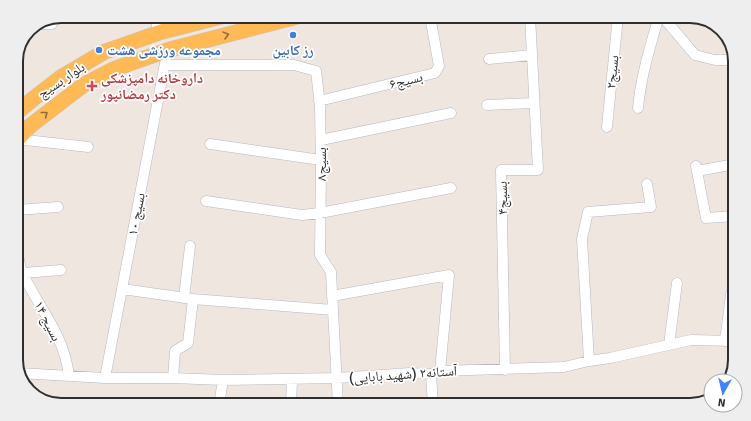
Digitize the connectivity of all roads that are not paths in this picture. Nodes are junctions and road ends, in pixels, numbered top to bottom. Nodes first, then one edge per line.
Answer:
1 (157, 23) edge
2 (198, 23) edge
3 (276, 23) edge
4 (431, 23) edge
5 (530, 23) edge
6 (617, 23) edge
7 (657, 23) edge
8 (668, 23) edge
9 (156, 34) junction
10 (532, 55) junction
11 (166, 57) junction
12 (489, 59) dead end
13 (728, 60) edge
14 (319, 101) junction
15 (534, 103) junction
16 (486, 106) dead end
17 (23, 108) edge
18 (638, 108) dead end
19 (451, 112) dead end
20 (607, 127) dead end
21 (23, 133) edge
22 (320, 140) junction
23 (23, 141) edge
24 (210, 144) dead end
25 (88, 147) dead end
26 (321, 160) junction
27 (728, 165) edge
28 (647, 184) dead end
29 (451, 188) dead end
30 (206, 201) dead end
31 (58, 207) dead end
32 (23, 210) edge
33 (320, 213) junction
34 (728, 216) edge
35 (190, 246) dead end
36 (61, 270) dead end
37 (23, 273) joint
38 (677, 283) dead end
39 (122, 289) junction
40 (332, 296) junction
41 (188, 299) junction
42 (333, 310) junction
43 (728, 341) edge
44 (669, 345) junction
45 (589, 361) junction
46 (504, 370) junction
47 (436, 372) junction
48 (25, 373) edge
49 (69, 376) junction
50 (105, 378) junction
51 (173, 378) junction
52 (336, 378) junction
53 (223, 380) junction
54 (292, 380) junction
55 (220, 398) edge
56 (291, 398) edge
57 (337, 398) edge
58 (434, 398) edge

1 - 9 street
2 - 9 main road, بلوار بسیج
11 -> 3 main road, بلوار بسیج
4 - 14 street, بسیج۶
5 - 10 street, بسیج۴
6 - 20 street, بسیج۲
7 - 18 street
8 - 13 street
9 - 17 main road, بلوار بسیج
10 - 12 street
10 - 15 street, بسیج۴
11 - 14 street, بسیج۸
21 -> 11 main road, بلوار بسیج
11 - 39 street, بسیج ۱۰
14 - 22 street, بسیج۸
15 - 16 street
15 - 46 street, بسیج۴
19 - 22 street
22 - 26 street, بسیج۸
23 - 25 street
24 - 26 street
26 - 33 street, بسیج۸
27 - 34 street
28 - 45 street
29 - 33 street
30 - 33 street
31 - 32 street
33 - 40 street, بسیج۸
35 - 41 street
36 - 37 street
37 - 49 street, بسیج ۱۴
38 - 44 street
39 - 41 street
39 - 50 street, بسیج ۱۰
40 - 42 street, بسیج۸
40 - 47 street
41 - 42 street
41 - 51 street
42 - 52 street, بسیج۸
43 - 44 street, آستانه۲ (شهید بابایی)
44 - 45 street, آستانه۲ (شهید بابایی)
45 - 46 street, آستانه۲ (شهید بابایی)
46 - 47 street, آستانه۲ (شهید بابایی)
47 - 52 street, آستانه۲ (شهید بابایی)
47 - 58 street
48 - 49 street, آستانه۲ (شهید بابایی)
49 - 50 street, آستانه۲ (شهید بابایی)
50 - 51 street, آستانه۲ (شهید بابایی)
51 - 53 street, آستانه۲ (شهید بابایی)
52 - 54 street, آستانه۲ (شهید بابایی)
52 - 57 street, بسیج۸
53 - 54 street, آستانه۲ (شهید بابایی)
53 - 55 street
54 - 56 street

